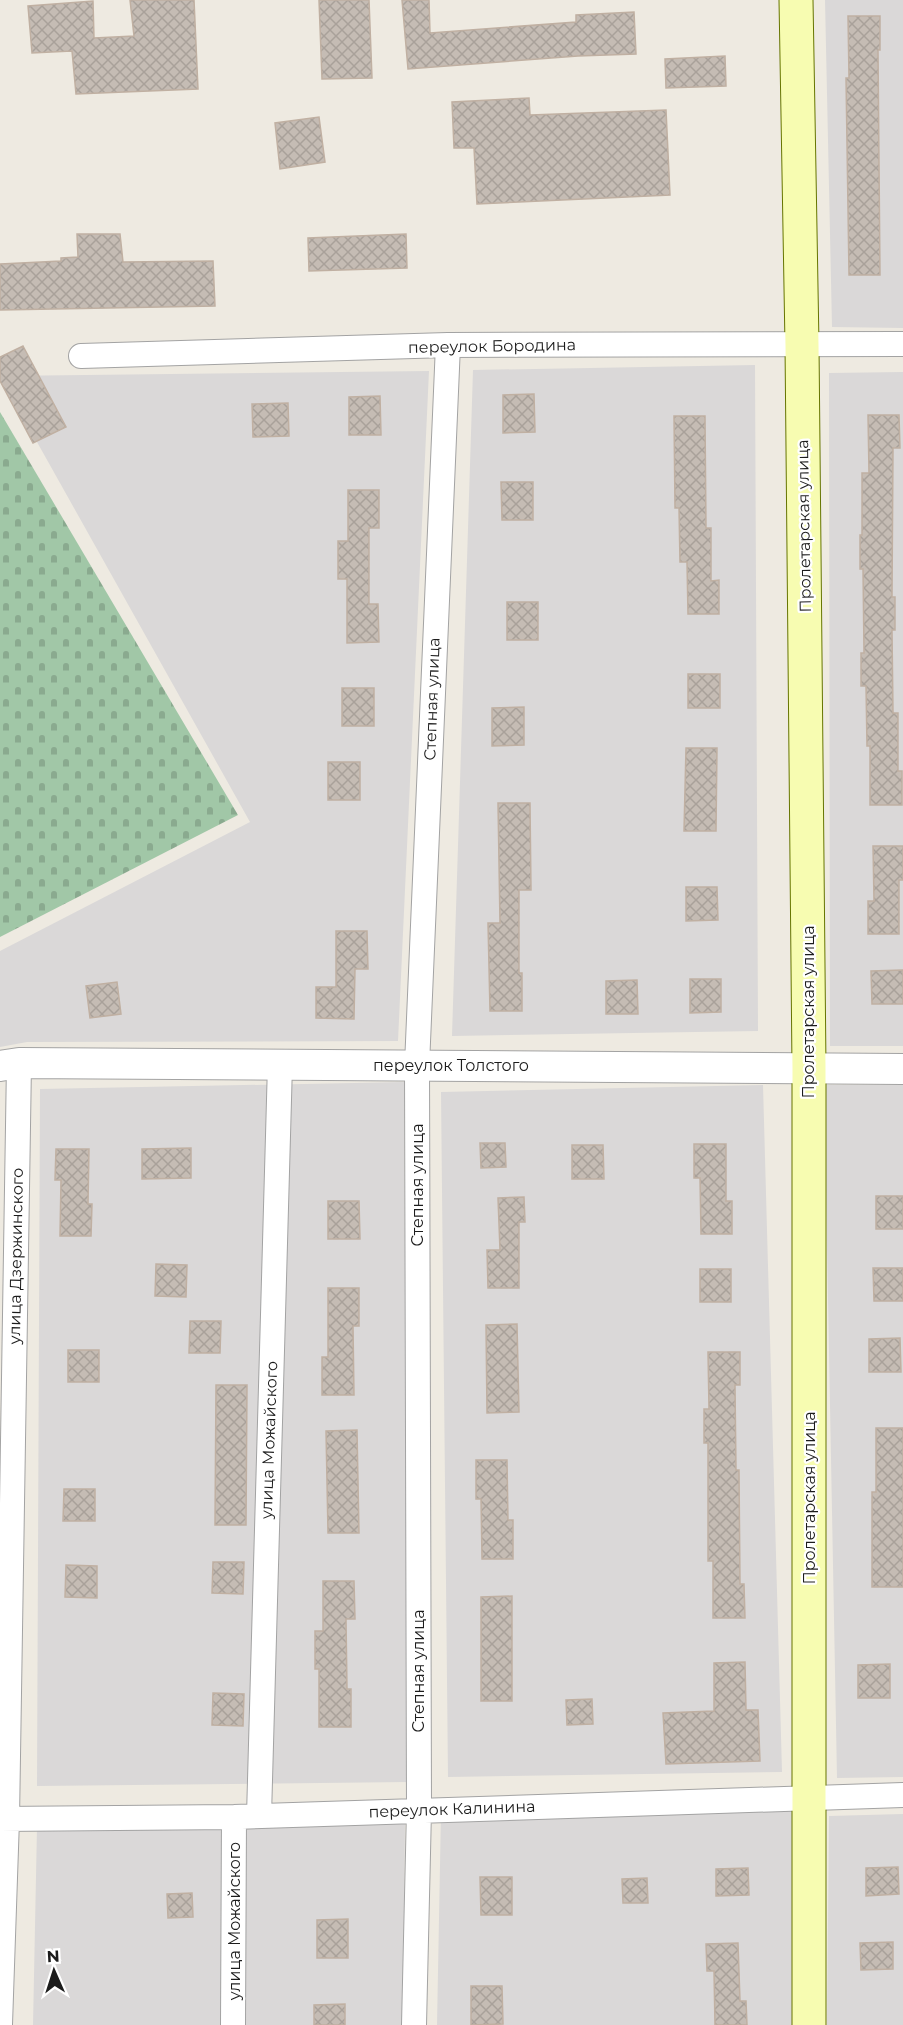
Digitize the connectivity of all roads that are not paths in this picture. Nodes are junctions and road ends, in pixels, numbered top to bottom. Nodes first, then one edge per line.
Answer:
1 (796, 0) edge
2 (903, 344) edge
3 (448, 345) junction
4 (802, 345) junction
5 (81, 356) dead end
6 (280, 1064) junction
7 (10, 1065) edge
8 (417, 1065) junction
9 (809, 1068) junction
10 (903, 1069) edge
11 (903, 1795) edge
12 (809, 1798) junction
13 (419, 1810) junction
14 (259, 1816) junction
15 (234, 1817) junction
16 (4, 1819) edge
17 (0, 2024) edge
18 (233, 2025) edge
19 (414, 2025) edge
20 (808, 2025) edge

1 - 4 main road, Пролетарская улица
2 - 4 street, переулок Бородина
3 - 4 street, переулок Бородина
3 - 5 street, переулок Бородина
3 - 8 street, Степная улица
4 - 9 main road, Пролетарская улица
6 - 7 street, переулок Толстого
6 - 8 street, переулок Толстого
6 - 14 street, улица Можайского
7 - 16 street, улица Дзержинского
8 - 9 street, переулок Толстого
8 - 13 street, Степная улица
9 - 10 street, переулок Толстого
9 - 12 main road, Пролетарская улица
11 - 12 street, переулок Калинина
12 - 13 street, переулок Калинина
12 - 20 main road, Пролетарская улица
13 - 14 street, переулок Калинина
13 - 19 street, Степная улица
14 - 15 street, переулок Калинина
15 - 16 street, переулок Калинина
15 - 18 street, улица Можайского
16 - 17 street, улица Дзержинского

